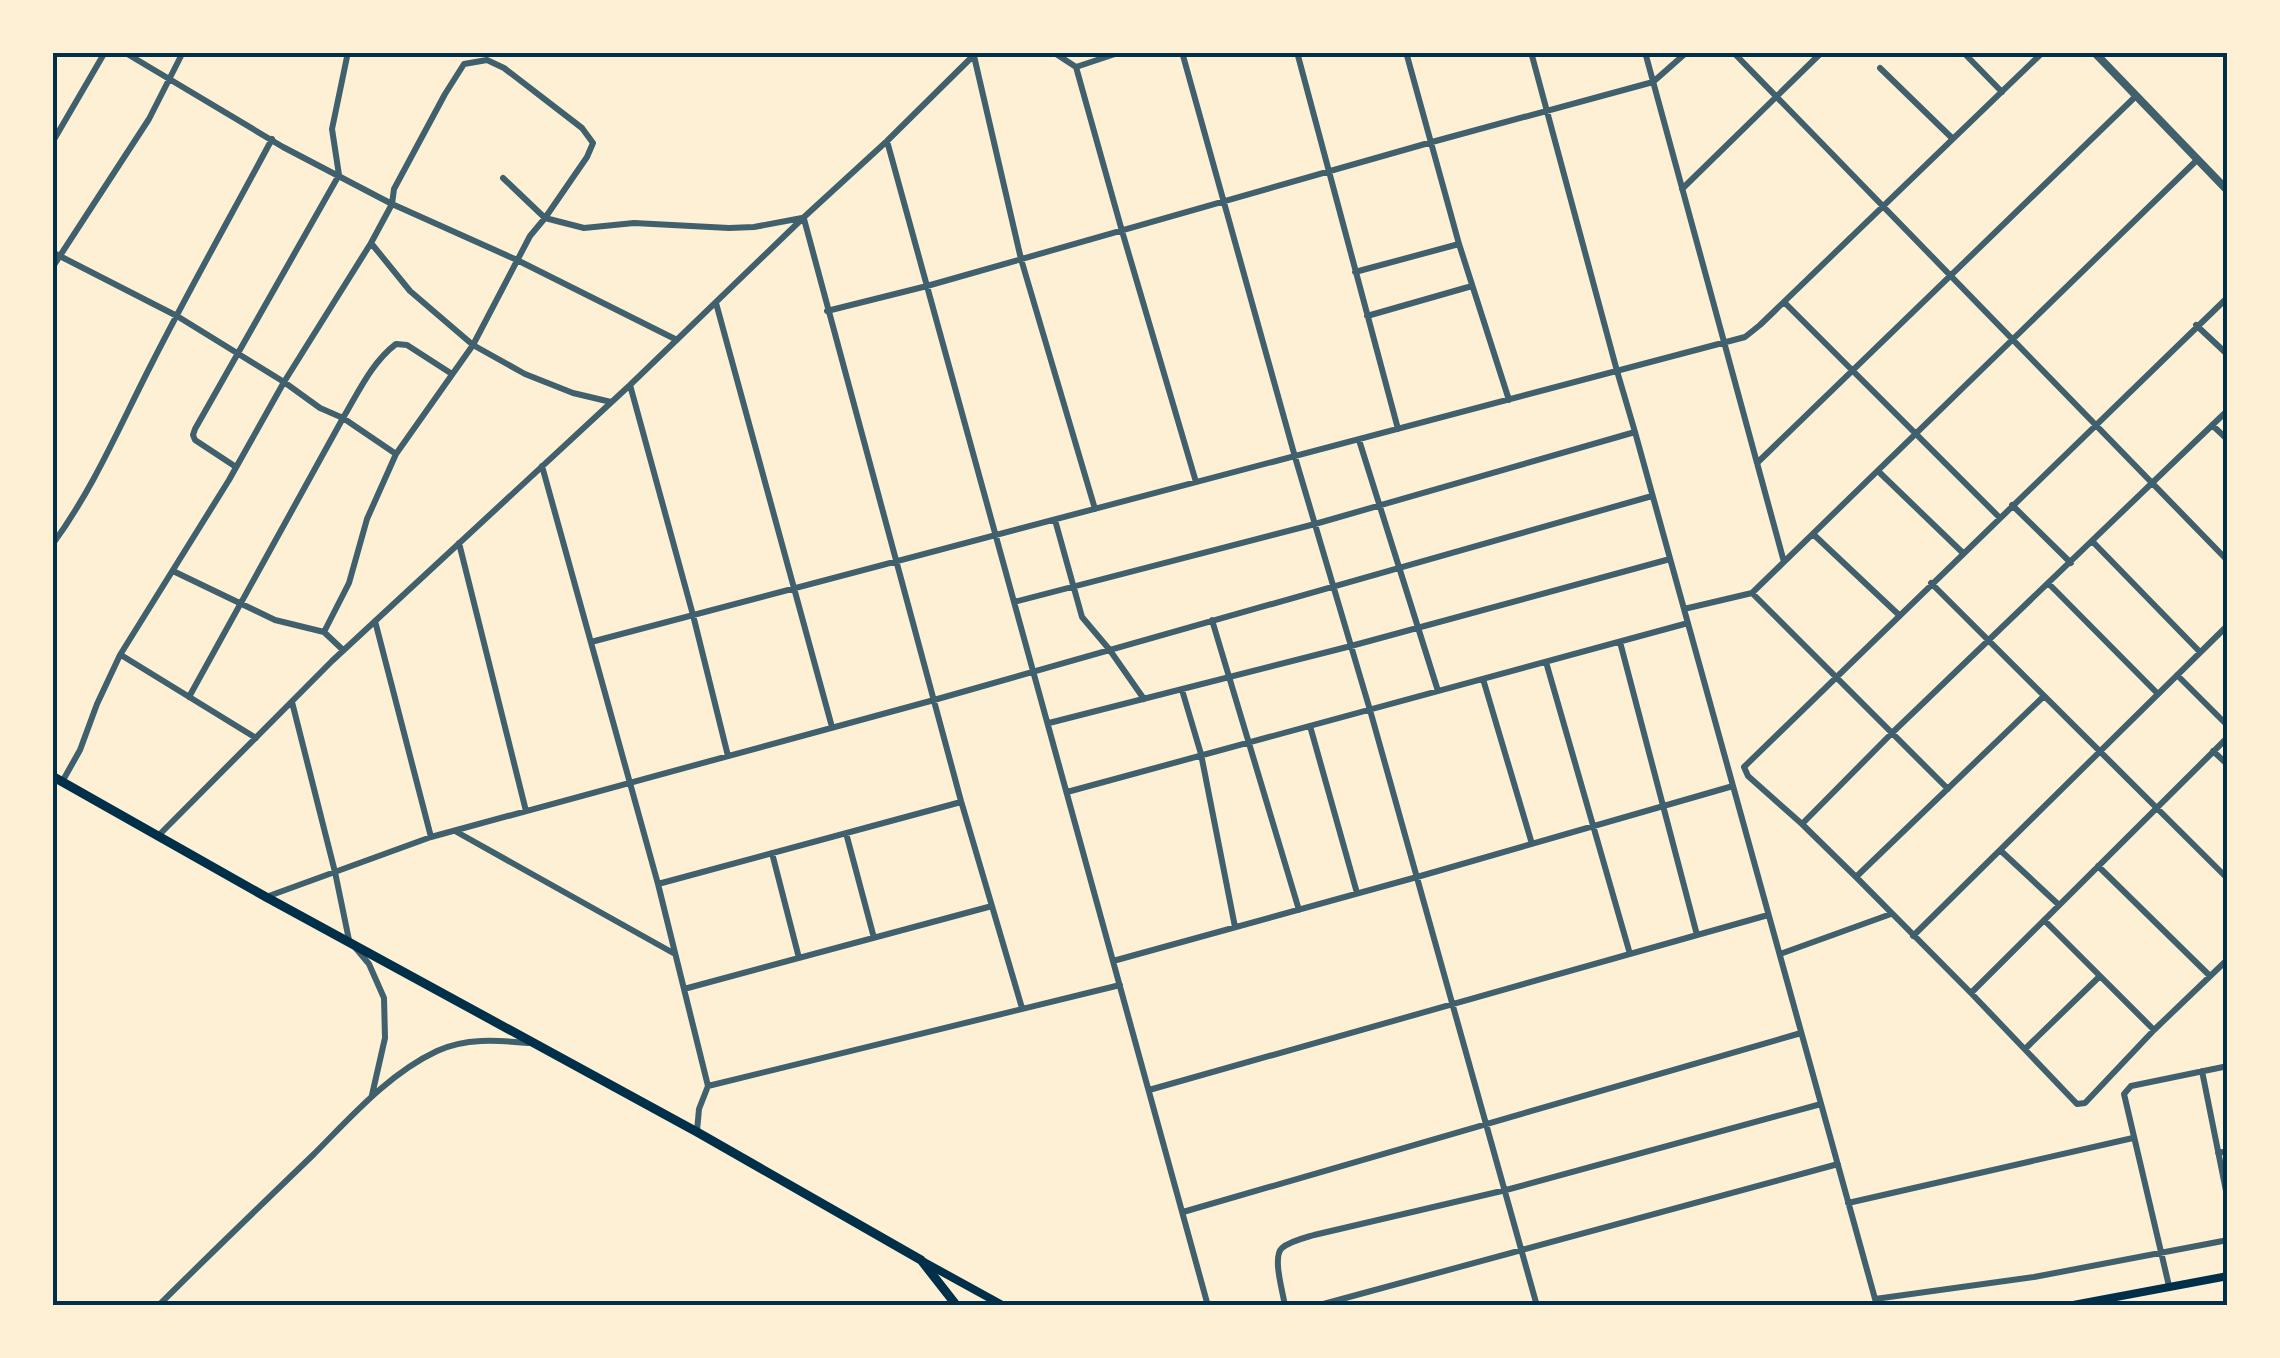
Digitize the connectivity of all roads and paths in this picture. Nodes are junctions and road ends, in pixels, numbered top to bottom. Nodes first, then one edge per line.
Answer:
1 (105, 52) edge
2 (124, 52) edge
3 (183, 52) edge
4 (348, 52) edge
5 (1054, 52) edge
6 (1121, 52) edge
7 (1182, 52) edge
8 (1297, 52) edge
9 (1406, 52) edge
10 (1530, 52) edge
11 (1645, 52) edge
12 (1687, 52) edge
13 (1734, 52) edge
14 (1822, 52) edge
15 (1963, 52) edge
16 (2043, 52) edge
17 (2094, 52) edge
18 (976, 54) edge
19 (1076, 66) junction
20 (1880, 68) dead end
21 (170, 79) junction
22 (1653, 82) junction
23 (2002, 92) junction
24 (2136, 96) junction
25 (1777, 97) junction
26 (1547, 112) junction
27 (1953, 139) junction
28 (272, 140) junction
29 (887, 142) junction
30 (1432, 142) junction
31 (52, 143) edge
32 (2198, 158) junction
33 (1329, 173) junction
34 (339, 175) junction
35 (503, 178) dead end
36 (1682, 188) junction
37 (2228, 191) edge
38 (1224, 203) junction
39 (392, 204) junction
40 (1883, 206) junction
41 (544, 218) junction
42 (804, 218) junction
43 (1122, 231) junction
44 (371, 243) junction
45 (1459, 244) junction
46 (56, 254) edge
47 (1020, 259) junction
48 (518, 260) junction
49 (52, 268) edge
50 (1356, 272) junction
51 (1950, 276) junction
52 (927, 286) junction
53 (1472, 286) junction
54 (2228, 297) edge
55 (1784, 302) junction
56 (716, 303) junction
57 (827, 311) junction
58 (177, 316) junction
59 (1367, 316) junction
60 (2196, 326) junction
61 (677, 340) junction
62 (2012, 340) junction
63 (1724, 342) junction
64 (473, 345) junction
65 (236, 354) junction
66 (2228, 356) edge
67 (1616, 371) junction
68 (1852, 371) junction
69 (452, 374) junction
70 (284, 382) junction
71 (630, 385) junction
72 (1509, 400) junction
73 (612, 402) junction
74 (2228, 410) edge
75 (343, 418) junction
76 (2095, 424) junction
77 (2212, 425) junction
78 (1398, 429) junction
79 (1636, 432) junction
80 (1916, 434) junction
81 (1359, 440) junction
82 (2228, 440) edge
83 (396, 454) junction
84 (1295, 457) junction
85 (1757, 463) junction
86 (542, 466) junction
87 (236, 467) junction
88 (1878, 470) junction
89 (1196, 482) junction
90 (2152, 483) junction
91 (1652, 496) junction
92 (1381, 505) junction
93 (2012, 505) junction
94 (1095, 509) junction
95 (1999, 517) junction
96 (1054, 520) junction
97 (1315, 524) junction
98 (1813, 534) junction
99 (996, 535) junction
100 (2092, 542) junction
101 (459, 543) junction
102 (52, 544) edge
103 (1963, 553) junction
104 (1670, 558) junction
105 (2228, 561) edge
106 (895, 562) junction
107 (1784, 562) junction
108 (2070, 562) junction
109 (1400, 567) junction
110 (173, 571) junction
111 (1932, 583) junction
112 (2048, 583) junction
113 (1332, 586) junction
114 (1074, 587) junction
115 (794, 588) junction
116 (1752, 593) junction
117 (1014, 602) junction
118 (240, 604) junction
119 (1684, 609) junction
120 (693, 615) junction
121 (1899, 615) junction
122 (1212, 620) junction
123 (375, 621) junction
124 (1688, 623) junction
125 (2228, 625) edge
126 (1418, 628) junction
127 (324, 632) junction
128 (1990, 641) junction
129 (591, 642) junction
130 (1620, 642) junction
131 (1351, 646) junction
132 (1109, 649) junction
133 (342, 650) junction
134 (2200, 652) junction
135 (120, 655) junction
136 (1546, 662) junction
137 (1032, 670) junction
138 (2177, 675) junction
139 (1231, 676) junction
140 (1836, 676) junction
141 (1483, 679) junction
142 (1182, 689) junction
143 (1438, 691) junction
144 (2158, 694) junction
145 (2044, 696) junction
146 (188, 697) junction
147 (1144, 698) junction
148 (934, 700) junction
149 (292, 702) junction
150 (1370, 710) junction
151 (1049, 723) junction
152 (1310, 726) junction
153 (2228, 726) edge
154 (832, 728) junction
155 (1892, 733) junction
156 (2228, 737) edge
157 (256, 738) junction
158 (1250, 742) junction
159 (2214, 751) junction
160 (2100, 752) junction
161 (1201, 754) junction
162 (728, 756) junction
163 (2228, 766) edge
164 (57, 779) edge
165 (630, 783) junction
166 (1733, 786) junction
167 (1948, 789) junction
168 (1067, 792) junction
169 (962, 802) junction
170 (1663, 806) junction
171 (2156, 808) junction
172 (526, 811) junction
173 (1802, 824) junction
174 (1593, 826) junction
175 (454, 831) junction
176 (846, 833) junction
177 (159, 836) junction
178 (431, 837) junction
179 (1532, 844) junction
180 (2000, 850) junction
181 (772, 853) junction
182 (2098, 866) junction
183 (336, 872) junction
184 (1417, 877) junction
185 (1856, 877) junction
186 (2228, 879) edge
187 (658, 884) junction
188 (1357, 894) junction
189 (266, 897) junction
190 (2059, 905) junction
191 (992, 906) junction
192 (1299, 910) junction
193 (1892, 914) junction
194 (1769, 915) junction
195 (2044, 920) junction
196 (1235, 927) junction
197 (1697, 935) junction
198 (1913, 936) junction
199 (874, 938) junction
200 (349, 940) junction
201 (674, 954) junction
202 (1630, 954) junction
203 (1780, 954) junction
204 (800, 958) junction
205 (2228, 958) edge
206 (1113, 961) junction
207 (2100, 976) junction
208 (2210, 976) junction
209 (1120, 986) junction
210 (684, 988) junction
211 (1971, 993) junction
212 (1453, 1004) junction
213 (1022, 1008) junction
214 (2154, 1030) junction
215 (1802, 1033) junction
216 (539, 1044) junction
217 (2025, 1049) junction
218 (2228, 1066) edge
219 (2202, 1072) junction
220 (708, 1086) junction
221 (1149, 1090) junction
222 (372, 1096) junction
223 (1821, 1104) junction
224 (1487, 1124) junction
225 (697, 1132) junction
226 (2133, 1138) junction
227 (2228, 1151) edge
228 (2218, 1153) junction
229 (1838, 1164) junction
230 (1506, 1190) junction
231 (2228, 1201) edge
232 (1848, 1203) junction
233 (1182, 1212) junction
234 (2228, 1240) edge
235 (1522, 1251) junction
236 (2162, 1252) junction
237 (921, 1260) junction
238 (2228, 1276) edge
239 (2169, 1286) junction
240 (1876, 1302) edge
241 (158, 1306) edge
242 (957, 1306) edge
243 (1004, 1306) edge
244 (1208, 1306) edge
245 (1286, 1306) edge
246 (1316, 1306) edge
247 (1537, 1306) edge
248 (2068, 1306) edge

1 - 31 street
2 - 21 street
3 - 21 street
4 - 34 street
5 - 19 street
6 - 19 street
7 - 38 street
8 - 33 street
9 - 30 street
10 - 26 street
11 - 22 street
12 - 22 street
13 - 25 street
14 - 25 street
15 - 23 street
16 - 23 street
17 - 24 street
18 - 29 street
18 - 47 street
19 - 43 street
20 - 27 street
21 - 28 street
21 - 46 street
22 - 26 street
22 - 36 street
23 - 27 street
24 - 32 street
24 - 51 street
25 - 36 street
25 - 40 street
26 - 30 street
26 - 67 street
27 - 40 street
28 - 34 street
28 - 58 street
29 - 42 street
29 - 52 street
30 - 33 street
30 - 45 street
32 - 37 street
32 - 62 street
33 - 38 street
33 - 50 street
34 - 39 street
34 - 65 street
35 - 41 street
36 - 63 street
38 - 43 street
38 - 84 street
39 - 41 street
39 - 44 street
39 - 48 street
40 - 51 street
40 - 55 street
41 - 42 street
41 - 48 street
42 - 56 street
42 - 57 street
43 - 47 street
43 - 89 street
44 - 64 street
44 - 70 street
45 - 50 street
45 - 53 street
46 - 49 street
46 - 58 street
47 - 52 street
47 - 94 street
48 - 61 street
48 - 64 street
50 - 59 street
51 - 62 street
51 - 68 street
52 - 57 street
52 - 99 street
53 - 59 street
53 - 72 street
54 - 60 street
55 - 63 street
55 - 68 street
56 - 61 street
56 - 115 street
57 - 106 street
58 - 65 street
58 - 102 street
59 - 78 street
60 - 66 street
60 - 76 street
61 - 71 street
62 - 76 street
62 - 80 street
63 - 67 street
63 - 85 street
64 - 69 street
64 - 73 street
65 - 70 street
65 - 87 street
67 - 72 street
67 - 79 street
68 - 80 street
68 - 85 street
69 - 75 street
69 - 83 street
70 - 75 street
70 - 87 street
71 - 73 street
71 - 120 street
72 - 78 street
73 - 86 street
74 - 77 street
75 - 83 street
75 - 118 street
76 - 90 street
76 - 93 street
77 - 82 street
77 - 90 street
78 - 81 street
79 - 91 street
79 - 92 street
80 - 88 street
80 - 95 street
81 - 84 street
81 - 92 street
83 - 127 street
84 - 89 street
84 - 97 street
85 - 107 street
86 - 101 street
86 - 129 street
87 - 110 street
88 - 98 street
88 - 103 street
89 - 94 street
90 - 100 street
90 - 105 street
91 - 104 street
91 - 109 street
92 - 97 street
92 - 109 street
93 - 95 street
93 - 108 street
94 - 96 street
95 - 103 street
96 - 99 street
96 - 114 street
97 - 113 street
97 - 114 street
98 - 107 street
98 - 121 street
99 - 106 street
99 - 117 street
100 - 108 street
100 - 134 street
101 - 123 street
101 - 172 street
103 - 111 street
104 - 119 street
104 - 126 street
106 - 115 street
106 - 148 street
107 - 116 street
108 - 112 street
109 - 113 street
109 - 126 street
110 - 118 street
110 - 135 street
111 - 121 street
111 - 128 street
112 - 128 street
112 - 144 street
113 - 122 street
113 - 131 street
114 - 117 street
114 - 132 street
115 - 120 street
115 - 154 street
116 - 119 street
116 - 140 street
117 - 137 street
118 - 127 street
118 - 146 street
119 - 124 street
120 - 129 street
120 - 162 street
121 - 140 street
122 - 132 street
122 - 139 street
123 - 133 street
123 - 178 street
124 - 130 street
124 - 166 street
125 - 134 street
126 - 131 street
126 - 143 street
127 - 133 street
128 - 145 street
128 - 155 street
129 - 165 street
130 - 136 street
130 - 170 street
131 - 139 street
131 - 150 street
132 - 137 street
132 - 147 street
133 - 149 street
134 - 138 street
135 - 146 street
135 - 164 street
136 - 141 street
136 - 174 street
137 - 148 street
137 - 151 street
138 - 144 street
138 - 153 street
139 - 142 street
139 - 158 street
140 - 155 street
140 - 173 street
141 - 143 street
141 - 179 street
142 - 147 street
142 - 161 street
143 - 150 street
144 - 160 street
145 - 160 street
145 - 167 street
146 - 157 street
147 - 151 street
148 - 154 street
148 - 169 street
149 - 157 street
149 - 183 street
150 - 152 street
150 - 184 street
151 - 168 street
152 - 158 street
152 - 188 street
154 - 162 street
155 - 167 street
155 - 173 street
156 - 159 street
157 - 177 street
158 - 161 street
158 - 192 street
159 - 163 street
159 - 171 street
160 - 171 street
160 - 180 street
161 - 168 street
161 - 196 street
162 - 165 street
164 - 177 main road
165 - 172 street
165 - 187 street
166 - 170 street
166 - 194 street
167 - 185 street
168 - 206 street
169 - 176 street
169 - 191 street
170 - 174 street
170 - 197 street
171 - 182 street
171 - 186 street
172 - 175 street
173 - 185 street
174 - 179 street
174 - 202 street
175 - 178 street
175 - 201 street
176 - 181 street
176 - 199 street
177 - 189 main road
178 - 183 street
179 - 184 street
180 - 190 street
180 - 198 street
181 - 187 street
181 - 204 street
182 - 190 street
182 - 208 street
183 - 189 street
183 - 200 street
184 - 188 street
184 - 212 street
185 - 193 street
187 - 201 street
188 - 192 street
189 - 200 main road
190 - 195 street
191 - 199 street
191 - 213 street
192 - 196 street
193 - 198 street
193 - 203 street
194 - 197 street
194 - 203 street
195 - 207 street
195 - 211 street
196 - 206 street
197 - 202 street
198 - 211 street
199 - 204 street
200 - 216 main road
200 - 222 street
201 - 210 street
202 - 212 street
203 - 215 street
204 - 210 street
205 - 208 street
206 - 209 street
207 - 214 street
207 - 217 street
208 - 214 street
209 - 213 street
209 - 221 street
210 - 220 street
211 - 217 street
212 - 221 street
212 - 224 street
213 - 220 street
214 - 217 street
215 - 223 street
215 - 224 street
216 - 222 street
216 - 225 main road
218 - 219 street
219 - 226 street
219 - 228 street
220 - 225 street
221 - 233 street
222 - 241 street
223 - 229 street
223 - 230 street
224 - 230 street
224 - 233 street
225 - 237 main road
226 - 232 street
226 - 236 street
227 - 228 street
228 - 231 street
229 - 232 street
229 - 235 street
230 - 235 street
230 - 245 street
232 - 240 street
233 - 244 street
234 - 236 street
235 - 246 street
235 - 247 street
236 - 239 street
236 - 240 street
237 - 242 main road
237 - 243 main road
238 - 239 main road
239 - 248 main road

